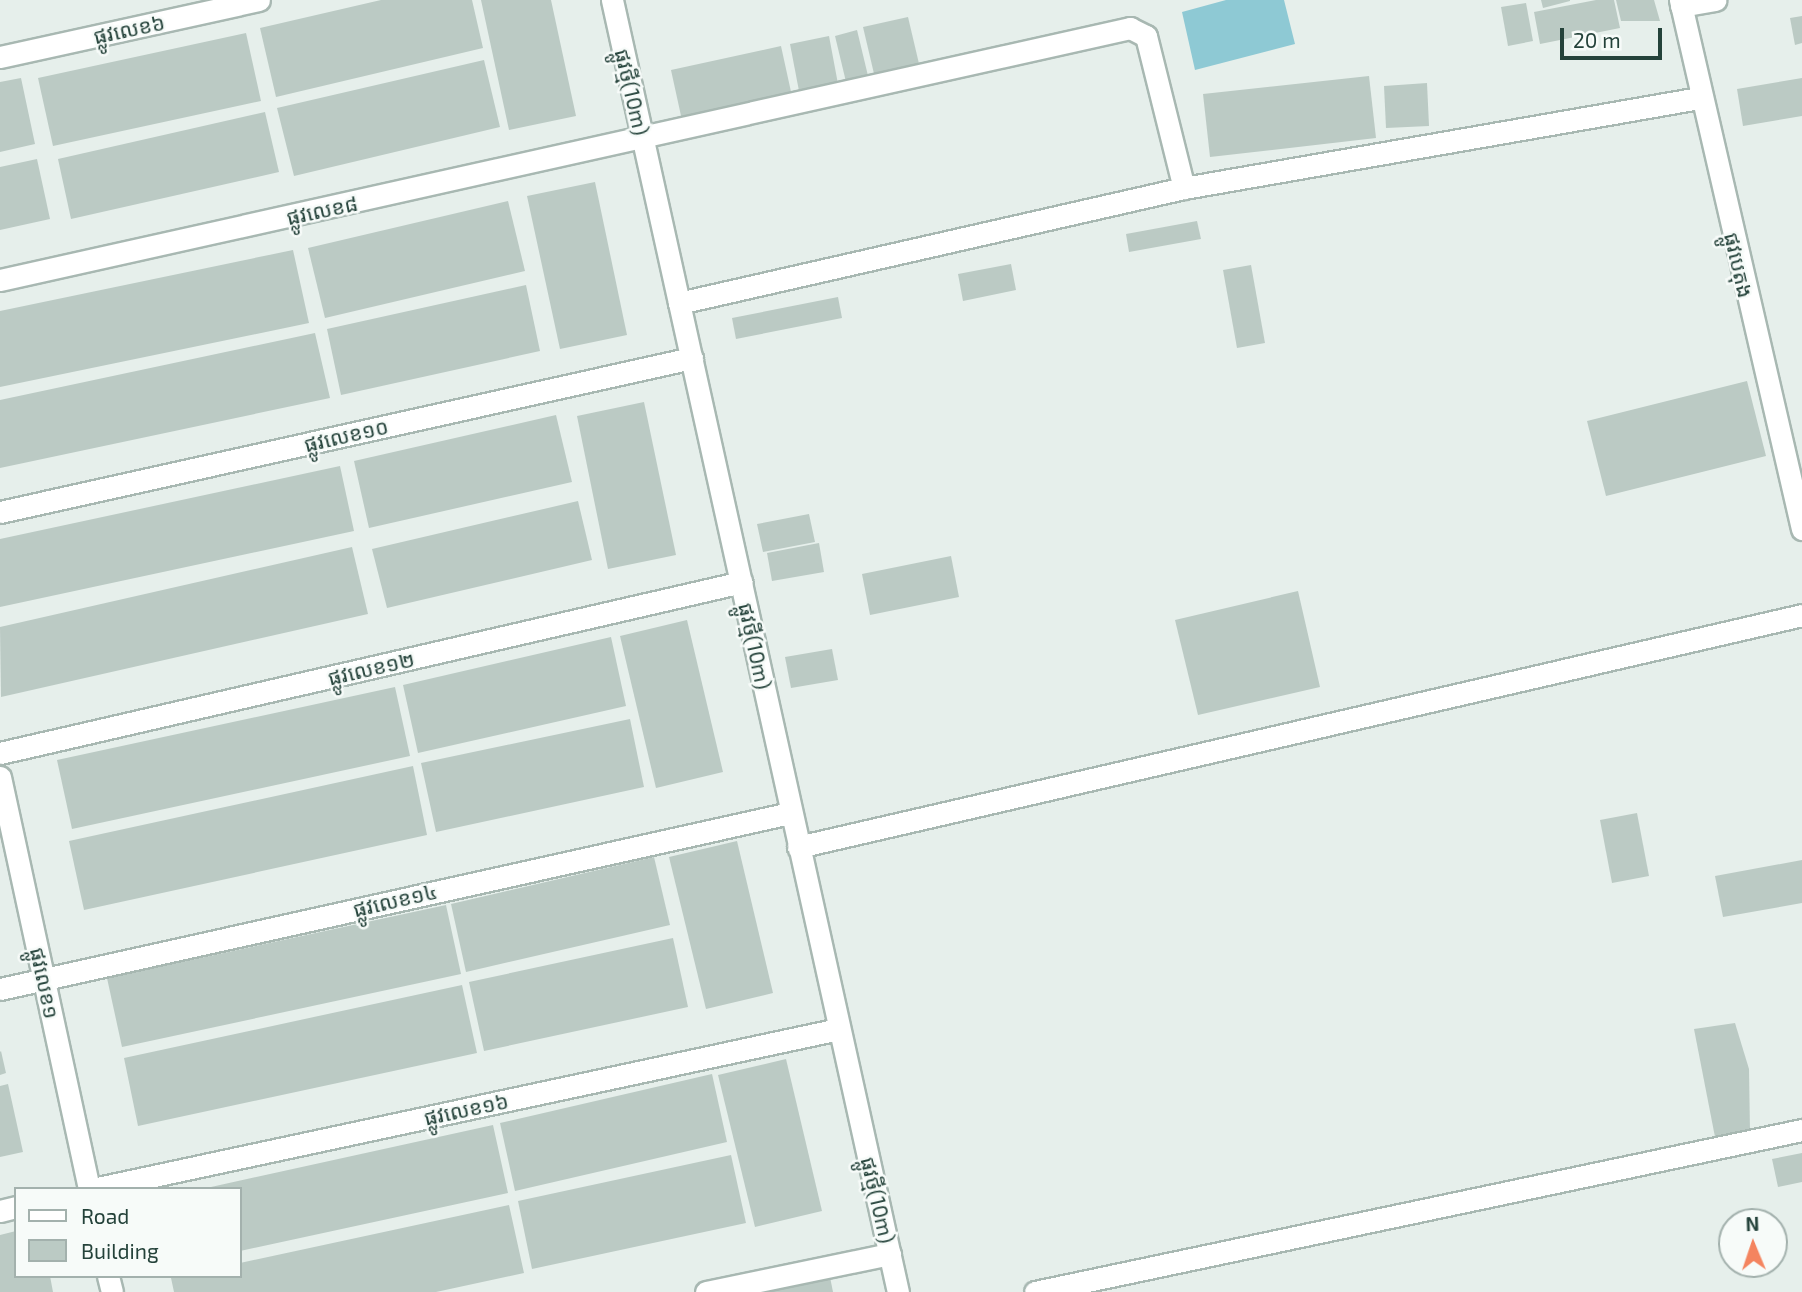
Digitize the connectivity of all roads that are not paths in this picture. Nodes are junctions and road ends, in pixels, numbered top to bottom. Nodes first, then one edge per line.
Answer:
1 (259, 0) edge
2 (612, 0) edge
3 (1715, 0) edge
4 (1681, 3) edge
5 (0, 57) edge
6 (1699, 98) junction
7 (643, 141) junction
8 (1184, 188) junction
9 (0, 280) edge
10 (679, 303) junction
11 (692, 358) junction
12 (0, 512) edge
13 (1802, 529) edge
14 (741, 582) junction
15 (1802, 615) edge
16 (0, 753) edge
17 (0, 777) edge
18 (790, 813) junction
19 (798, 847) junction
20 (44, 979) junction
21 (0, 989) edge
22 (839, 1030) junction
23 (1802, 1130) edge
24 (91, 1187) edge
25 (100, 1187) edge
26 (890, 1254) junction
27 (706, 1292) edge
28 (898, 1292) edge
29 (1035, 1292) edge

1 - 5 street, ផ្លូវលេខ៦
2 - 7 street, ផ្លូវថ្មី(10m)
3 - 4 street
4 - 6 street, ផ្លូវបេតុង
6 - 8 street
6 - 13 street, ផ្លូវបេតុង
7 - 8 street, ផ្លូវលេខ៨
7 - 9 street, ផ្លូវលេខ៨
7 - 10 street, ផ្លូវថ្មី(10m)
8 - 10 street
10 - 11 street, ផ្លូវថ្មី(10m)
11 - 12 street, ផ្លូវលេខ១០
11 - 14 street, ផ្លូវថ្មី(10m)
14 - 16 street, ផ្លូវលេខ១២
14 - 18 street, ផ្លូវថ្មី(10m)
15 - 19 street
17 - 20 street, ផ្លូវលេខ១
18 - 19 street, ផ្លូវថ្មី(10m)
18 - 20 street, ផ្លូវលេខ១៤
19 - 22 street, ផ្លូវថ្មី(10m)
20 - 21 street, ផ្លូវលេខ១៤
20 - 24 street, ផ្លូវលេខ១
22 - 25 street, ផ្លូវលេខ១៦
22 - 26 street, ផ្លូវថ្មី(10m)
23 - 29 street
26 - 27 street
26 - 28 street, ផ្លូវថ្មី(10m)

